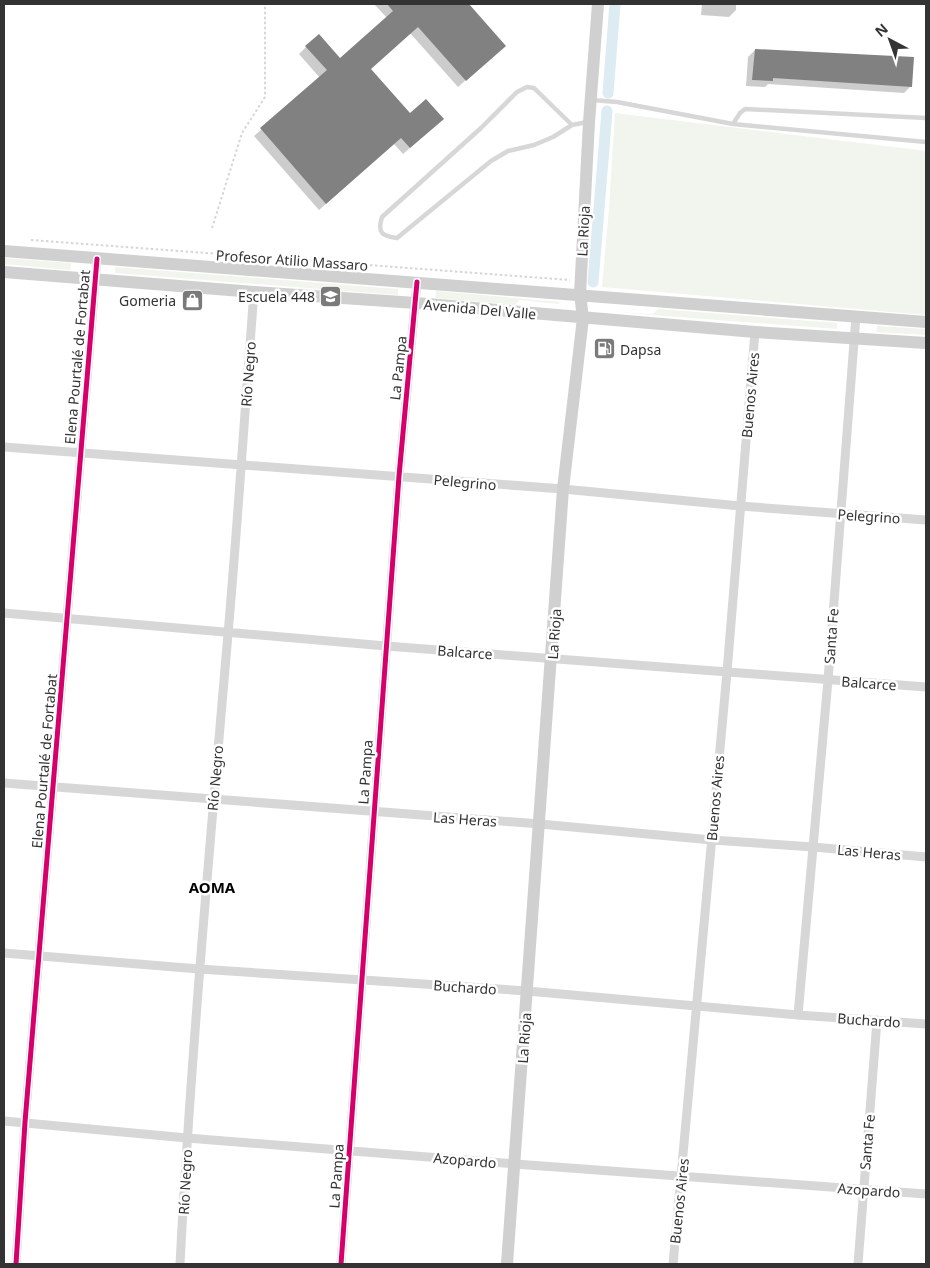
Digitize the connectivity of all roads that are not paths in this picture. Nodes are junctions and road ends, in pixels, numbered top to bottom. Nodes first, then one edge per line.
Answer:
1 (598, 4) edge
2 (591, 100) junction
3 (926, 118) edge
4 (589, 122) junction
5 (733, 124) junction
6 (572, 125) junction
7 (926, 142) edge
8 (4, 251) edge
9 (97, 259) junction
10 (4, 272) edge
11 (95, 280) junction
12 (418, 282) junction
13 (580, 288) junction
14 (254, 292) junction
15 (416, 303) junction
16 (856, 316) junction
17 (583, 318) junction
18 (926, 322) edge
19 (755, 332) junction
20 (854, 338) junction
21 (926, 343) edge
22 (4, 447) edge
23 (80, 454) junction
24 (241, 466) junction
25 (399, 476) junction
26 (563, 489) junction
27 (740, 506) junction
28 (840, 514) junction
29 (926, 520) edge
30 (4, 613) edge
31 (67, 618) junction
32 (228, 632) junction
33 (386, 646) junction
34 (552, 658) junction
35 (727, 672) junction
36 (828, 680) junction
37 (926, 687) edge
38 (4, 783) edge
39 (54, 787) junction
40 (213, 799) junction
41 (374, 813) junction
42 (540, 824) junction
43 (712, 840) junction
44 (813, 847) junction
45 (926, 857) edge
46 (4, 953) edge
47 (39, 955) junction
48 (199, 969) junction
49 (361, 980) junction
50 (527, 991) junction
51 (697, 1005) junction
52 (798, 1015) junction
53 (877, 1020) junction
54 (926, 1024) edge
55 (4, 1121) edge
56 (25, 1122) junction
57 (187, 1138) junction
58 (350, 1150) junction
59 (514, 1164) junction
60 (682, 1176) junction
61 (863, 1190) junction
62 (926, 1194) edge
63 (16, 1264) edge
64 (180, 1264) edge
65 (341, 1264) edge
66 (507, 1264) edge
67 (673, 1264) edge
68 (858, 1264) edge

1 - 2 main road, La Rioja
2 - 4 main road, La Rioja
2 - 5 lane
3 - 5 lane
4 - 6 lane
4 - 13 main road, La Rioja
5 - 7 lane
6 - 6 lane
8 - 9 main road, Avenida Del Valle
9 - 11 street, Elena Pourtalé de Fortabat
9 - 12 main road, Avenida Del Valle
10 - 11 main road, Avenida Del Valle
11 - 14 main road, Avenida Del Valle
11 - 23 street, Elena Pourtalé de Fortabat
12 - 13 main road, Avenida Del Valle
12 - 15 street, La Pampa
13 - 16 main road, Avenida Del Valle
13 - 17 main road, La Rioja
14 - 15 main road, Avenida Del Valle
14 - 24 street, Río Negro
15 - 17 main road, Avenida Del Valle
15 - 25 street, La Pampa
16 - 18 main road, Avenida Del Valle
16 - 20 street, Santa Fe
17 - 19 main road, Avenida Del Valle
17 - 26 main road, La Rioja
19 - 20 main road, Avenida Del Valle
19 - 27 street, Buenos Aires
20 - 21 main road, Avenida Del Valle
20 - 28 street, Santa Fe
22 - 23 street, Pelegrino
23 - 24 street, Pelegrino
23 - 31 street, Elena Pourtalé de Fortabat
24 - 25 street, Pelegrino
24 - 32 street, Río Negro
25 - 26 street, Pelegrino
25 - 33 street, La Pampa
26 - 27 street, Pelegrino
26 - 34 main road, La Rioja
27 - 28 street, Pelegrino
27 - 35 street, Buenos Aires
28 - 29 street, Pelegrino
28 - 36 street, Santa Fe
30 - 31 street, Balcarce
31 - 32 street, Balcarce
31 - 39 street, Elena Pourtalé de Fortabat
32 - 33 street, Balcarce
32 - 40 street, Río Negro
33 - 34 street, Balcarce
33 - 41 street, La Pampa
34 - 35 street, Balcarce
34 - 42 main road, La Rioja
35 - 36 street, Balcarce
35 - 43 street, Buenos Aires
36 - 37 street, Balcarce
36 - 44 street, Santa Fe
38 - 39 street, Las Heras
39 - 40 street, Las Heras
39 - 47 street, Elena Pourtalé de Fortabat
40 - 41 street, Las Heras
40 - 48 street, Río Negro
41 - 42 street, Las Heras
41 - 49 street, La Pampa
42 - 43 street, Las Heras
42 - 50 main road, La Rioja
43 - 44 street, Las Heras
43 - 51 street, Buenos Aires
44 - 45 street, Las Heras
44 - 52 street, Santa Fe
46 - 47 street, Buchardo
47 - 48 street, Buchardo
47 - 56 street, Elena Pourtalé de Fortabat
48 - 49 street, Buchardo
48 - 57 street, Río Negro
49 - 50 street, Buchardo
49 - 58 street, La Pampa
50 - 51 street, Buchardo
50 - 59 main road, La Rioja
51 - 52 street, Buchardo
51 - 60 street, Buenos Aires
52 - 53 street, Buchardo
53 - 54 street, Buchardo
53 - 61 street, Santa Fe
55 - 56 street, Azopardo
56 - 57 street, Azopardo
56 - 63 street, Elena Pourtalé de Fortabat
57 - 58 street, Azopardo
57 - 64 street, Río Negro
58 - 59 street, Azopardo
58 - 65 street, La Pampa
59 - 60 street, Azopardo
59 - 66 main road, La Rioja
60 - 61 street, Azopardo
60 - 67 street, Buenos Aires
61 - 62 street, Azopardo
61 - 68 street, Santa Fe

